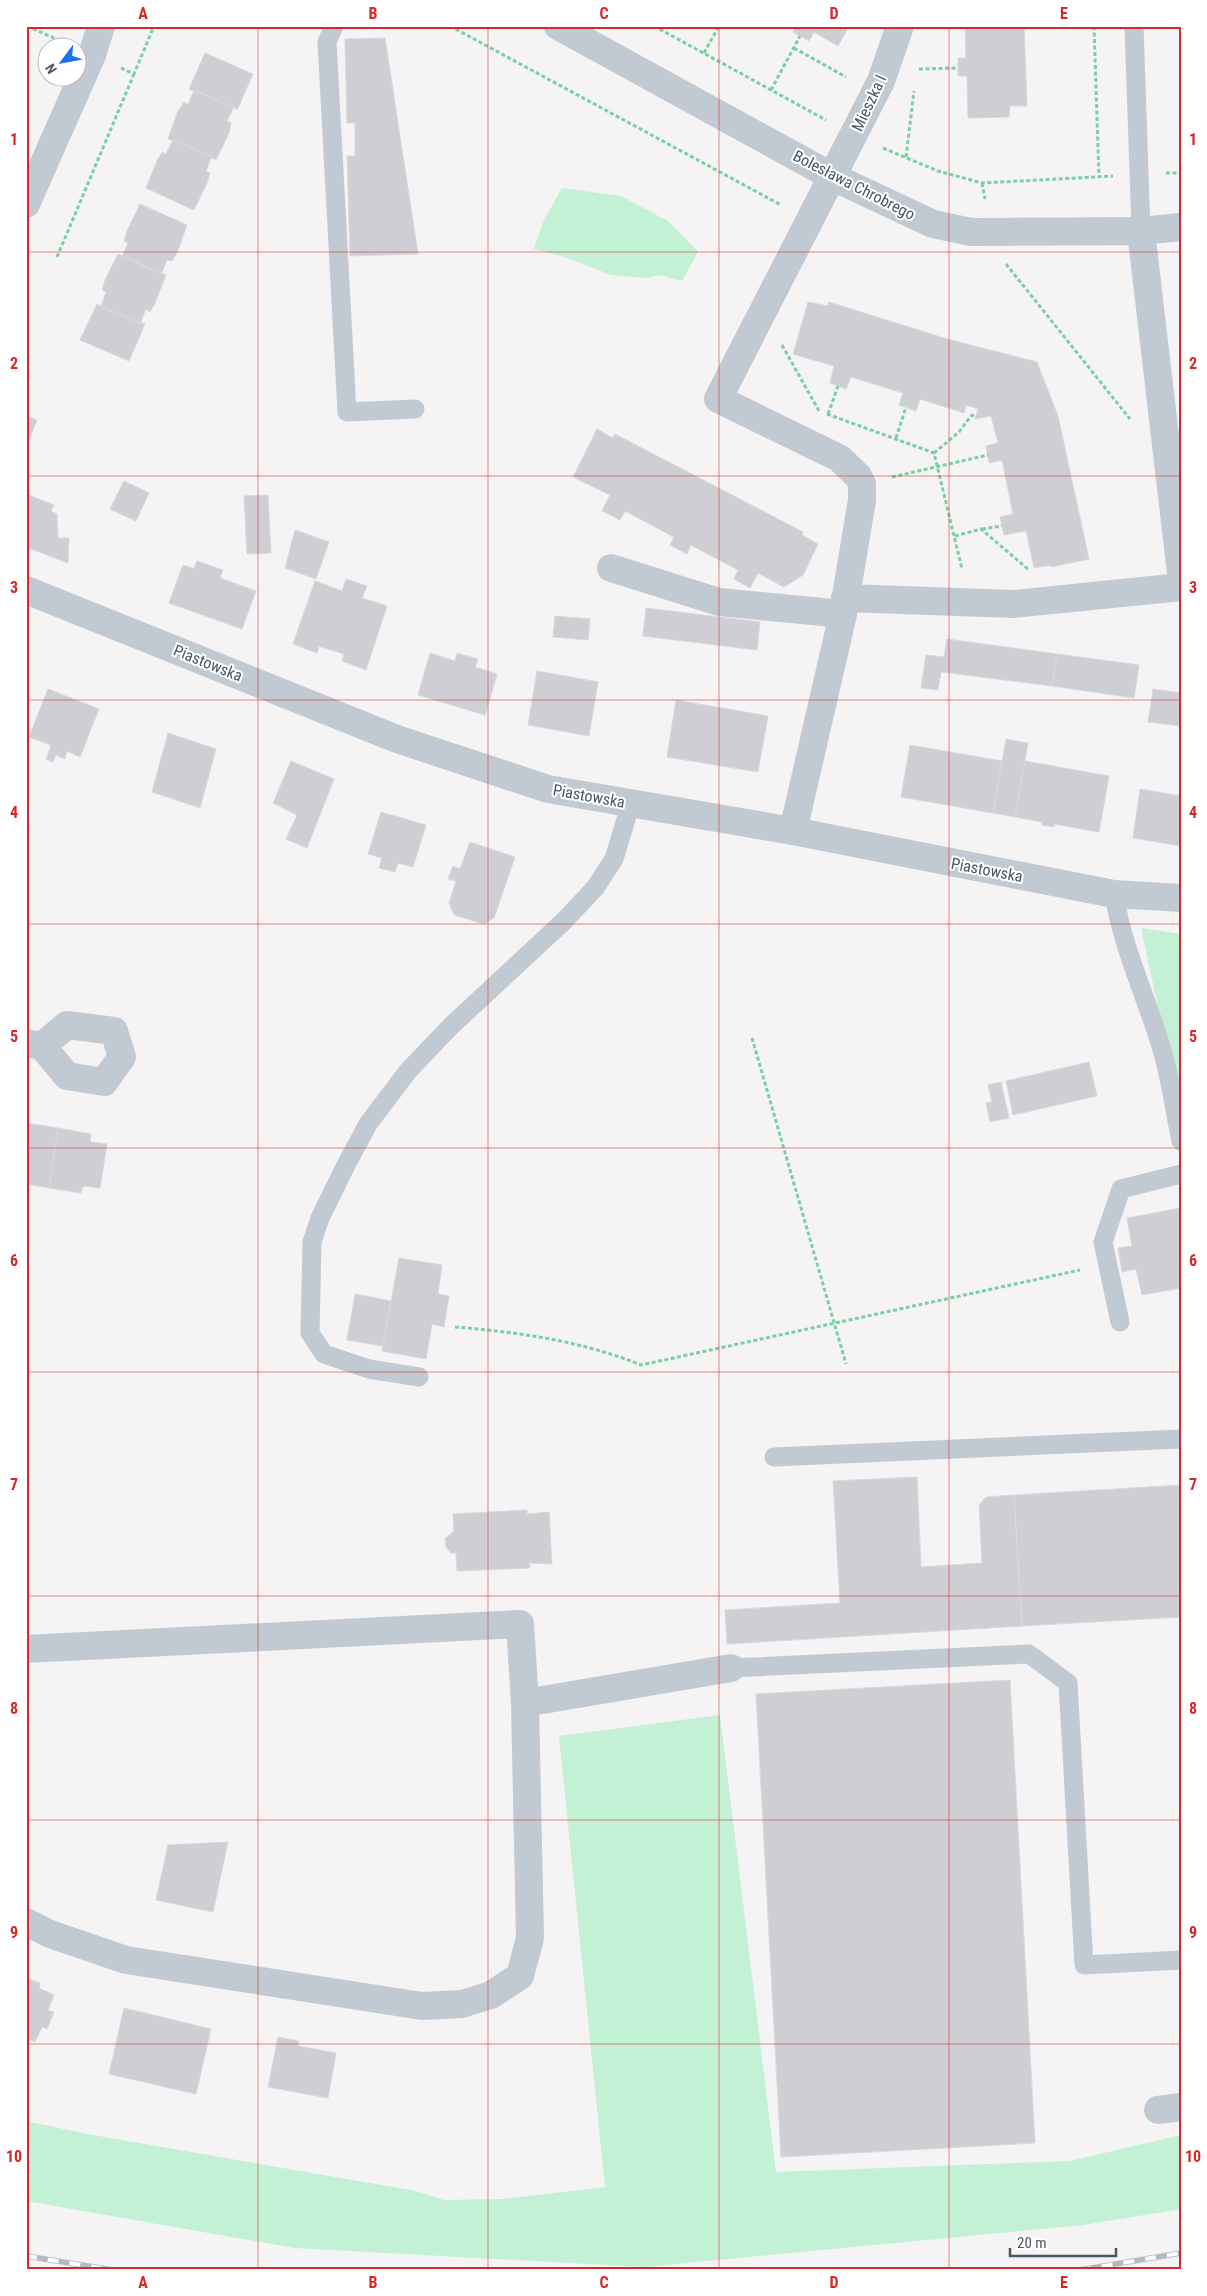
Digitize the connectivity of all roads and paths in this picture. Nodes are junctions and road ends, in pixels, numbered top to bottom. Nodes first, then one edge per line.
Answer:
1 (27, 26) edge
2 (101, 26) edge
3 (334, 26) edge
4 (450, 26) edge
5 (558, 26) edge
6 (654, 26) edge
7 (719, 26) edge
8 (900, 26) edge
9 (1094, 26) edge
10 (1134, 26) edge
11 (800, 36) dead end
12 (54, 38) edge
13 (794, 48) junction
14 (704, 53) junction
15 (958, 68) dead end
16 (916, 69) dead end
17 (134, 74) dead end
18 (771, 90) junction
19 (875, 93) junction
20 (854, 135) junction
21 (1181, 173) edge
22 (1140, 175) junction
23 (833, 177) junction
24 (1099, 177) junction
25 (982, 183) junction
26 (26, 204) edge
27 (810, 221) junction
28 (1181, 227) edge
29 (1141, 231) junction
30 (993, 232) junction
31 (57, 257) dead end
32 (761, 317) junction
33 (838, 386) dead end
34 (906, 407) dead end
35 (415, 409) dead end
36 (828, 414) junction
37 (976, 414) dead end
38 (1132, 422) dead end
39 (896, 438) junction
40 (934, 453) junction
41 (988, 455) dead end
42 (938, 466) junction
43 (862, 484) junction
44 (1002, 526) dead end
45 (981, 529) junction
46 (955, 536) junction
47 (611, 568) dead end
48 (1181, 573) edge
49 (1181, 587) edge
50 (26, 590) edge
51 (1053, 600) junction
52 (969, 603) junction
53 (844, 606) junction
54 (630, 803) junction
55 (793, 831) junction
56 (1114, 894) junction
57 (1181, 898) edge
58 (752, 1038) dead end
59 (1181, 1141) edge
60 (1181, 1174) edge
61 (1108, 1264) junction
62 (1120, 1322) dead end
63 (835, 1323) junction
64 (455, 1327) dead end
65 (846, 1364) dead end
66 (419, 1377) dead end
67 (1181, 1439) edge
68 (774, 1457) dead end
69 (26, 1649) edge
70 (731, 1668) joint
71 (525, 1703) junction
72 (26, 1922) edge
73 (1181, 1960) edge

1 - 12 path
2 - 26 street
3 - 35 lane
4 - 27 path
5 - 23 street, Bolesława Chrobrego
6 - 14 path
7 - 14 path
8 - 19 street, Mieszka I
9 - 24 path
10 - 22 lane
11 - 13 path
13 - 18 path
13 - 19 path
14 - 18 path
15 - 16 path
17 - 31 path
18 - 20 path
19 - 20 street, Mieszka I
20 - 23 street, Mieszka I
20 - 25 path
21 - 22 path
22 - 24 path
22 - 29 lane
23 - 27 street, Mieszka I
23 - 30 street, Bolesława Chrobrego
24 - 25 path
25 - 30 path
27 - 32 street, Mieszka I
28 - 29 street, Bolesława Chrobrego
29 - 30 street, Bolesława Chrobrego
29 - 48 street
30 - 38 path
32 - 36 path
32 - 43 street, Mieszka I
33 - 36 path
34 - 39 path
36 - 39 path
37 - 40 path
39 - 40 path
40 - 42 path
41 - 42 path
42 - 43 path
42 - 46 path
43 - 53 street
44 - 45 path
45 - 46 path
45 - 51 path
46 - 52 path
47 - 53 street
49 - 51 street
50 - 54 street, Piastowska
51 - 52 street
52 - 53 street
53 - 55 street
54 - 55 street, Piastowska
54 - 66 lane
55 - 56 street, Piastowska
56 - 57 street, Piastowska
56 - 59 lane
58 - 63 path
60 - 61 lane
61 - 62 lane
61 - 63 path
63 - 64 path
63 - 65 path
67 - 68 lane
69 - 71 street
70 - 71 street
70 - 73 lane
71 - 72 street

